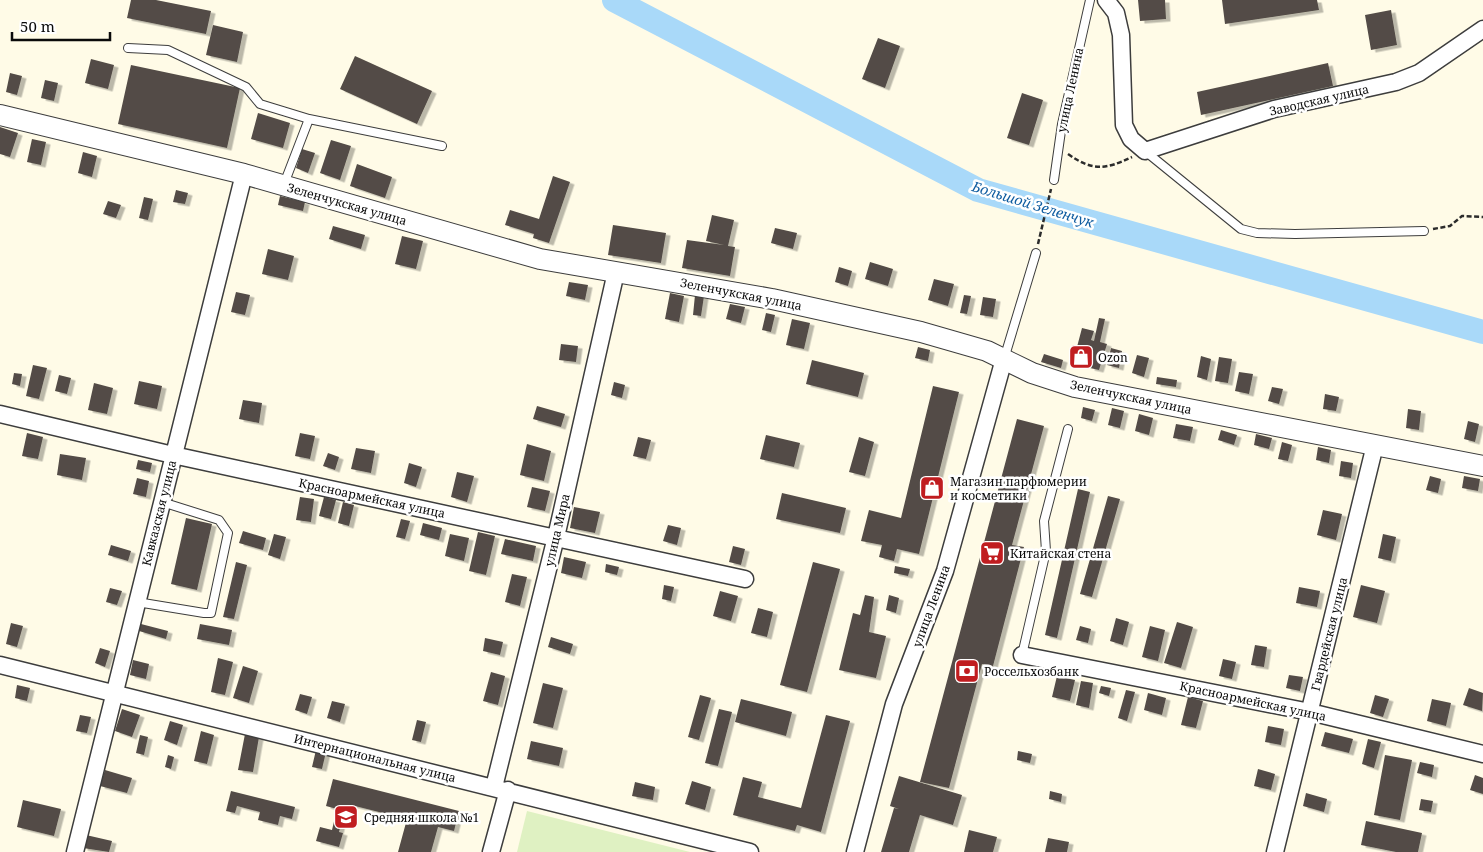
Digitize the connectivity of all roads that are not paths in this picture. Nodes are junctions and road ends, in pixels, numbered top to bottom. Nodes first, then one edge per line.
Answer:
1 (1090, 0) edge
2 (1106, 0) edge
3 (1483, 29) edge
4 (128, 48) dead end
5 (0, 115) edge
6 (309, 119) junction
7 (442, 146) dead end
8 (1145, 151) junction
9 (244, 174) junction
10 (1054, 180) road end
11 (284, 186) junction
12 (1424, 231) road end
13 (1036, 253) road end
14 (616, 272) junction
15 (1004, 359) junction
16 (0, 414) edge
17 (1068, 429) dead end
18 (1375, 445) junction
19 (173, 455) junction
20 (1483, 466) edge
21 (162, 502) junction
22 (556, 537) junction
23 (745, 579) dead end
24 (137, 602) junction
25 (1022, 655) joint
26 (0, 665) edge
27 (115, 694) junction
28 (1310, 712) junction
29 (1483, 754) edge
30 (501, 789) junction
31 (75, 852) edge
32 (491, 852) edge
33 (750, 852) edge
34 (855, 852) edge
35 (1275, 852) edge

1 - 10 lane, улица Ленина
2 - 8 street
3 - 8 street, Заводская улица
4 - 6 lane
5 - 9 street, Зеленчукская улица
6 - 7 lane
6 - 11 lane
8 - 12 lane
9 - 11 street, Зеленчукская улица
9 - 19 street, Кавказская улица
11 - 14 street, Зеленчукская улица
13 - 15 lane
14 - 15 street, Зеленчукская улица
14 - 22 street, улица Мира
15 - 18 street, Зеленчукская улица
15 - 34 street, улица Ленина
16 - 19 street, Красноармейская улица
17 - 25 lane
18 - 20 street, Зеленчукская улица
18 - 28 street, Гвардейская улица
19 - 21 street, Кавказская улица
19 - 22 street, Красноармейская улица
21 - 24 street, Кавказская улица
21 - 24 lane
22 - 23 street, Красноармейская улица
22 - 30 street, улица Мира
24 - 27 street, Кавказская улица
25 - 28 street, Красноармейская улица
26 - 27 street, Интернациональная улица
27 - 30 street, Интернациональная улица
27 - 31 street, Кавказская улица
28 - 29 street, Красноармейская улица
28 - 35 street, Гвардейская улица
30 - 32 street, улица Мира
30 - 33 street, Интернациональная улица

